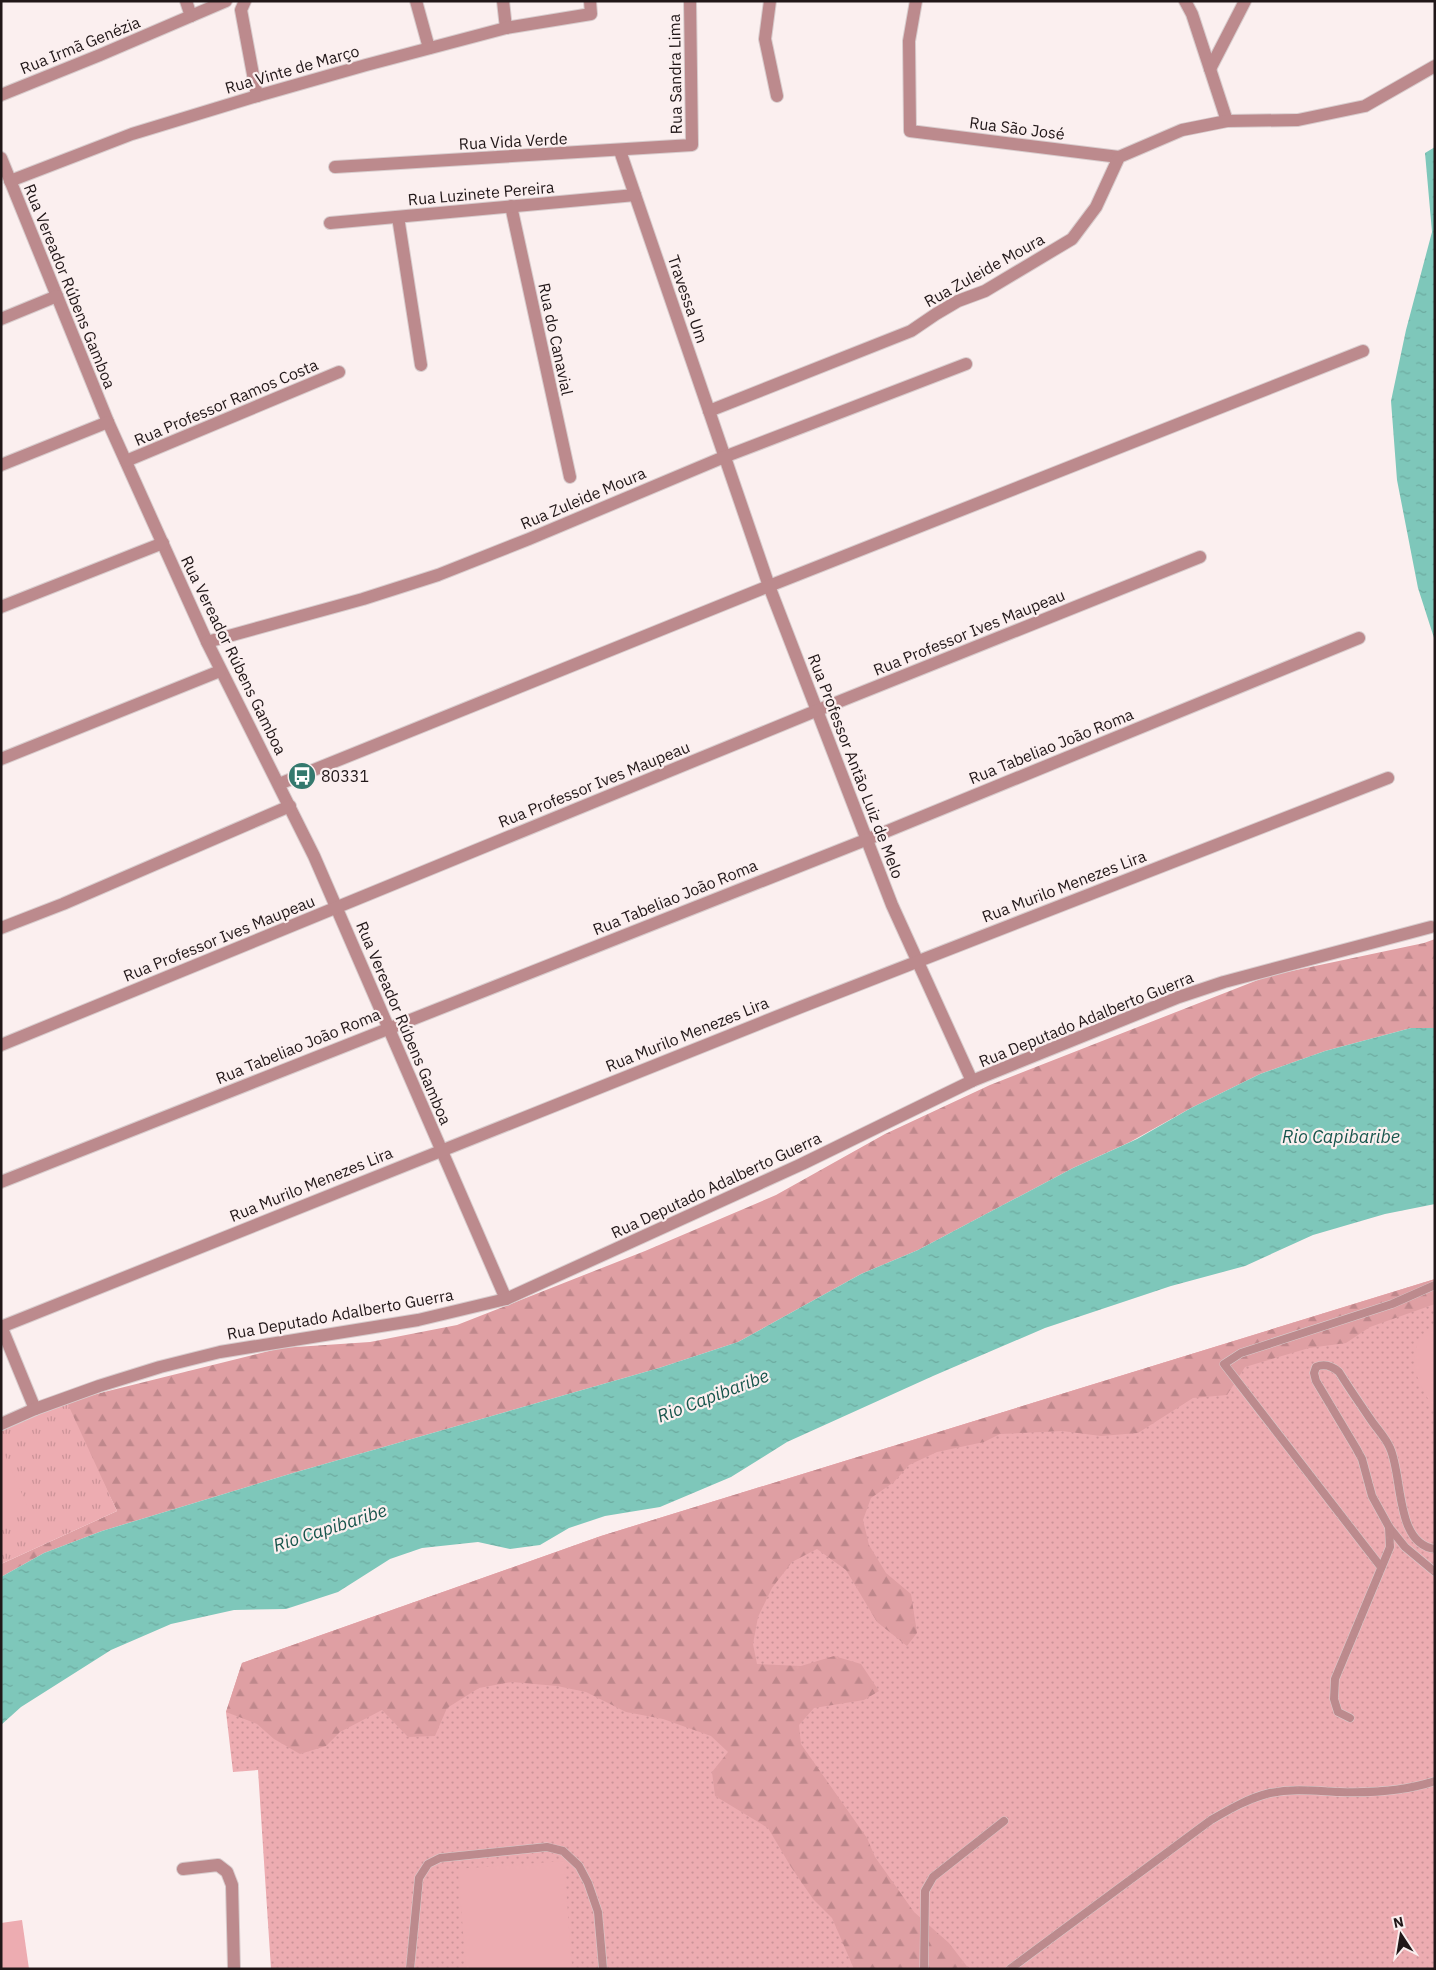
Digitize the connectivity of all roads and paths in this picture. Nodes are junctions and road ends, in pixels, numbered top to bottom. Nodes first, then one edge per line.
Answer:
1 (186, 1) edge
2 (226, 1) edge
3 (245, 1) edge
4 (416, 1) edge
5 (503, 1) edge
6 (690, 1) edge
7 (770, 1) edge
8 (916, 1) edge
9 (1185, 1) edge
10 (1245, 1) edge
11 (590, 8) edge
12 (191, 16) junction
13 (506, 28) junction
14 (429, 48) junction
15 (1435, 66) edge
16 (1210, 69) junction
17 (1, 95) edge
18 (257, 96) junction
19 (777, 96) dead end
20 (1227, 121) junction
21 (692, 145) joint
22 (620, 151) junction
23 (1119, 157) junction
24 (3, 166) edge
25 (335, 167) dead end
26 (10, 181) junction
27 (635, 195) junction
28 (511, 206) junction
29 (398, 217) junction
30 (330, 223) dead end
31 (57, 296) junction
32 (1, 320) edge
33 (1363, 351) dead end
34 (966, 364) dead end
35 (422, 365) dead end
36 (339, 372) dead end
37 (709, 411) junction
38 (108, 422) junction
39 (724, 457) junction
40 (126, 461) junction
41 (1, 465) edge
42 (570, 478) dead end
43 (163, 543) junction
44 (1200, 557) dead end
45 (769, 586) junction
46 (1, 607) edge
47 (1359, 638) dead end
48 (207, 642) junction
49 (220, 670) junction
50 (818, 710) junction
51 (1, 759) edge
52 (1388, 778) dead end
53 (279, 784) junction
54 (290, 806) junction
55 (868, 839) junction
56 (337, 907) junction
57 (1431, 927) dead end
58 (1, 928) edge
59 (917, 960) junction
60 (388, 1028) junction
61 (1, 1045) edge
62 (972, 1082) junction
63 (441, 1149) junction
64 (1, 1182) edge
65 (1435, 1285) edge
66 (506, 1299) junction
67 (1, 1327) edge
68 (35, 1410) junction
69 (1, 1424) edge
70 (1389, 1527) junction
71 (1435, 1549) edge
72 (1381, 1567) junction
73 (1435, 1572) edge
74 (1350, 1718) dead end
75 (1435, 1781) edge
76 (1004, 1821) dead end
77 (183, 1868) dead end
78 (234, 1969) edge
79 (410, 1969) edge
80 (603, 1969) edge
81 (924, 1969) edge
82 (1010, 1969) edge

1 - 12 street
2 - 12 street, Rua Irmã Genézia
3 - 18 street
4 - 14 street
5 - 13 street
6 - 21 street, Rua Sandra Lima
7 - 19 street
8 - 23 street, Rua São José
9 - 16 street
10 - 16 street
11 - 13 street, Rua Vinte de Março
12 - 17 street, Rua Irmã Genézia
13 - 14 street, Rua Vinte de Março
14 - 18 street, Rua Vinte de Março
15 - 20 street
16 - 20 street
18 - 26 street, Rua Vinte de Março
20 - 23 street
21 - 22 street, Rua Vida Verde
22 - 25 street, Rua Vida Verde
22 - 27 street, Travessa Um
23 - 37 street, Rua Zuleide Moura
24 - 26 street, Rua Vereador Rúbens Gamboa
26 - 31 street, Rua Vereador Rúbens Gamboa
27 - 28 street, Rua Luzinete Pereira
27 - 37 street, Travessa Um
28 - 29 street, Rua Luzinete Pereira
28 - 42 street, Rua do Canavial
29 - 30 street, Rua Luzinete Pereira
29 - 35 street
31 - 32 street
31 - 38 street, Rua Vereador Rúbens Gamboa
33 - 45 street
34 - 39 street, Rua Zuleide Moura
36 - 40 street, Rua Professor Ramos Costa
37 - 39 street, Travessa Um
38 - 40 street, Rua Vereador Rúbens Gamboa
38 - 41 street
39 - 45 street, Rua Professor Antão Luiz de Melo
39 - 48 street, Rua Zuleide Moura
40 - 43 street, Rua Vereador Rúbens Gamboa
43 - 46 street
43 - 48 street, Rua Vereador Rúbens Gamboa
44 - 50 street, Rua Professor Ives Maupeau
45 - 50 street, Rua Professor Antão Luiz de Melo
45 - 53 street
47 - 55 street, Rua Tabeliao João Roma
48 - 49 street, Rua Vereador Rúbens Gamboa
49 - 51 street
49 - 53 street, Rua Vereador Rúbens Gamboa
50 - 55 street, Rua Professor Antão Luiz de Melo
50 - 56 street, Rua Professor Ives Maupeau
52 - 59 street, Rua Murilo Menezes Lira
53 - 54 street, Rua Vereador Rúbens Gamboa
54 - 56 street, Rua Vereador Rúbens Gamboa
54 - 58 street
55 - 59 street, Rua Professor Antão Luiz de Melo
55 - 60 street, Rua Tabeliao João Roma
56 - 60 street, Rua Vereador Rúbens Gamboa
56 - 61 street, Rua Professor Ives Maupeau
57 - 62 street, Rua Deputado Adalberto Guerra
59 - 62 street, Rua Professor Antão Luiz de Melo
59 - 63 street, Rua Murilo Menezes Lira
60 - 63 street, Rua Vereador Rúbens Gamboa
60 - 64 street, Rua Tabeliao João Roma
62 - 66 street, Rua Deputado Adalberto Guerra
63 - 66 street, Rua Vereador Rúbens Gamboa
63 - 67 street, Rua Murilo Menezes Lira
65 - 72 lane
66 - 68 street, Rua Deputado Adalberto Guerra
67 - 68 street
68 - 69 street, Rua Deputado Adalberto Guerra
70 - 71 lane
70 - 72 lane
70 - 73 lane
72 - 74 lane
75 - 82 lane
76 - 81 lane
77 - 78 street
79 - 80 lane

